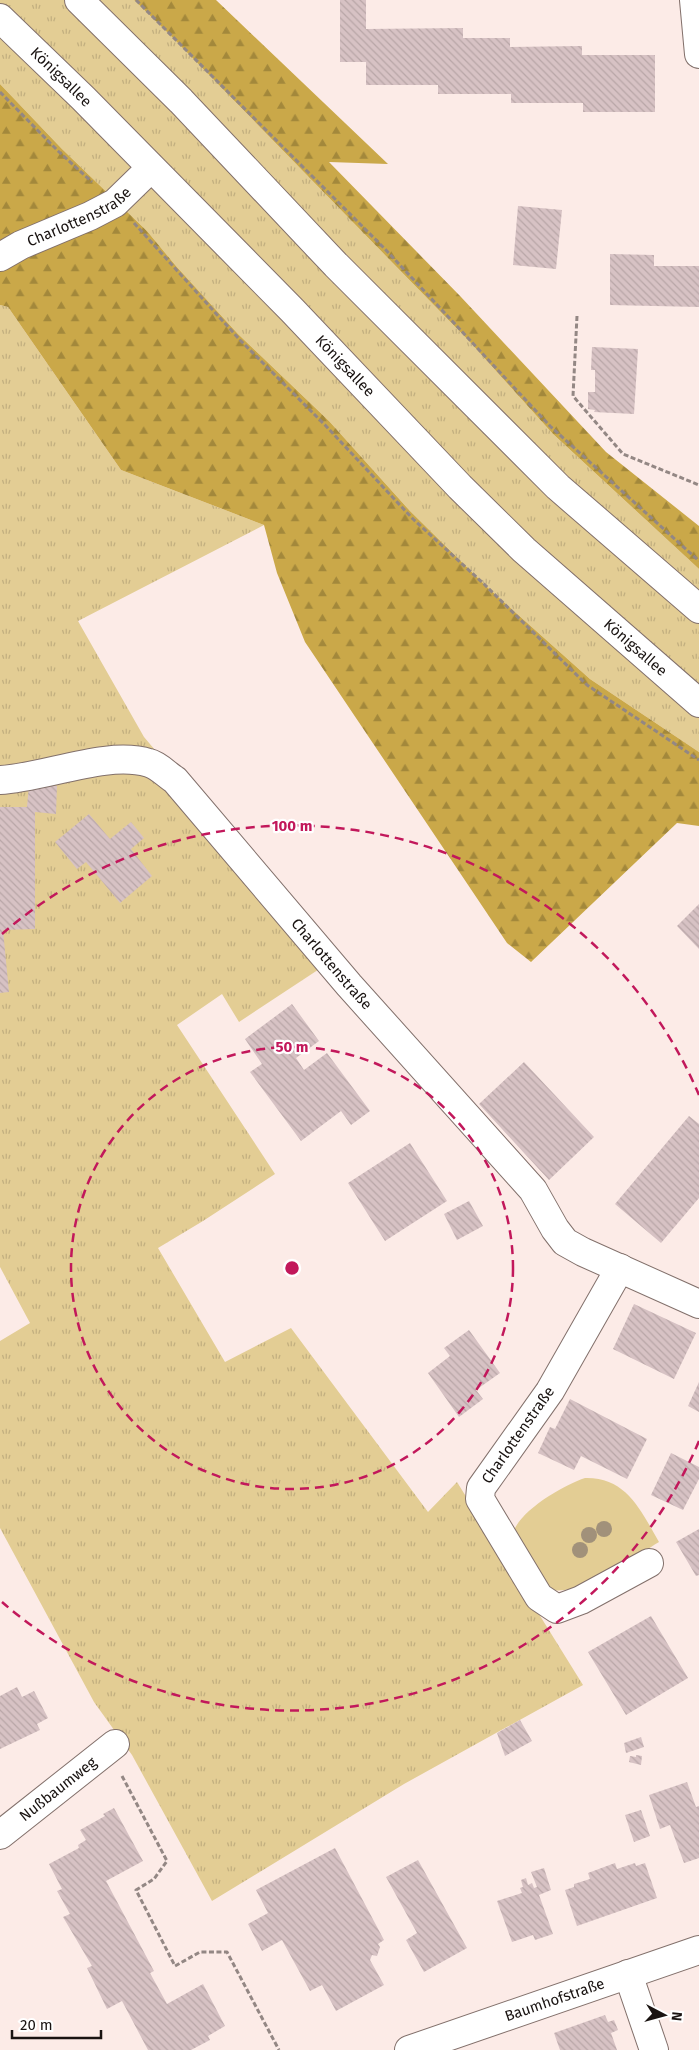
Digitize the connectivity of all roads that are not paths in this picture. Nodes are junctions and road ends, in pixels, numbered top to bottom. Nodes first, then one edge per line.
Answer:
1 (79, 0) edge
2 (694, 0) edge
3 (0, 18) edge
4 (699, 54) edge
5 (151, 168) junction
6 (0, 257) edge
7 (699, 609) edge
8 (699, 703) edge
9 (0, 780) edge
10 (620, 1268) junction
11 (699, 1304) edge
12 (649, 1563) dead end
13 (112, 1747) road end
14 (0, 1835) edge
15 (699, 1950) edge
16 (628, 1974) junction
17 (409, 2050) edge
18 (654, 2050) edge

1 - 7 street
2 - 4 street
3 - 5 street, Königsallee
5 - 6 street, Charlottenstraße
5 - 8 street, Königsallee
9 - 10 street, Charlottenstraße
10 - 11 street, Charlottenstraße
10 - 12 street, Charlottenstraße
13 - 14 street, Nußbaumweg
15 - 16 street, Baumhofstraße
16 - 17 street, Baumhofstraße
16 - 18 street

